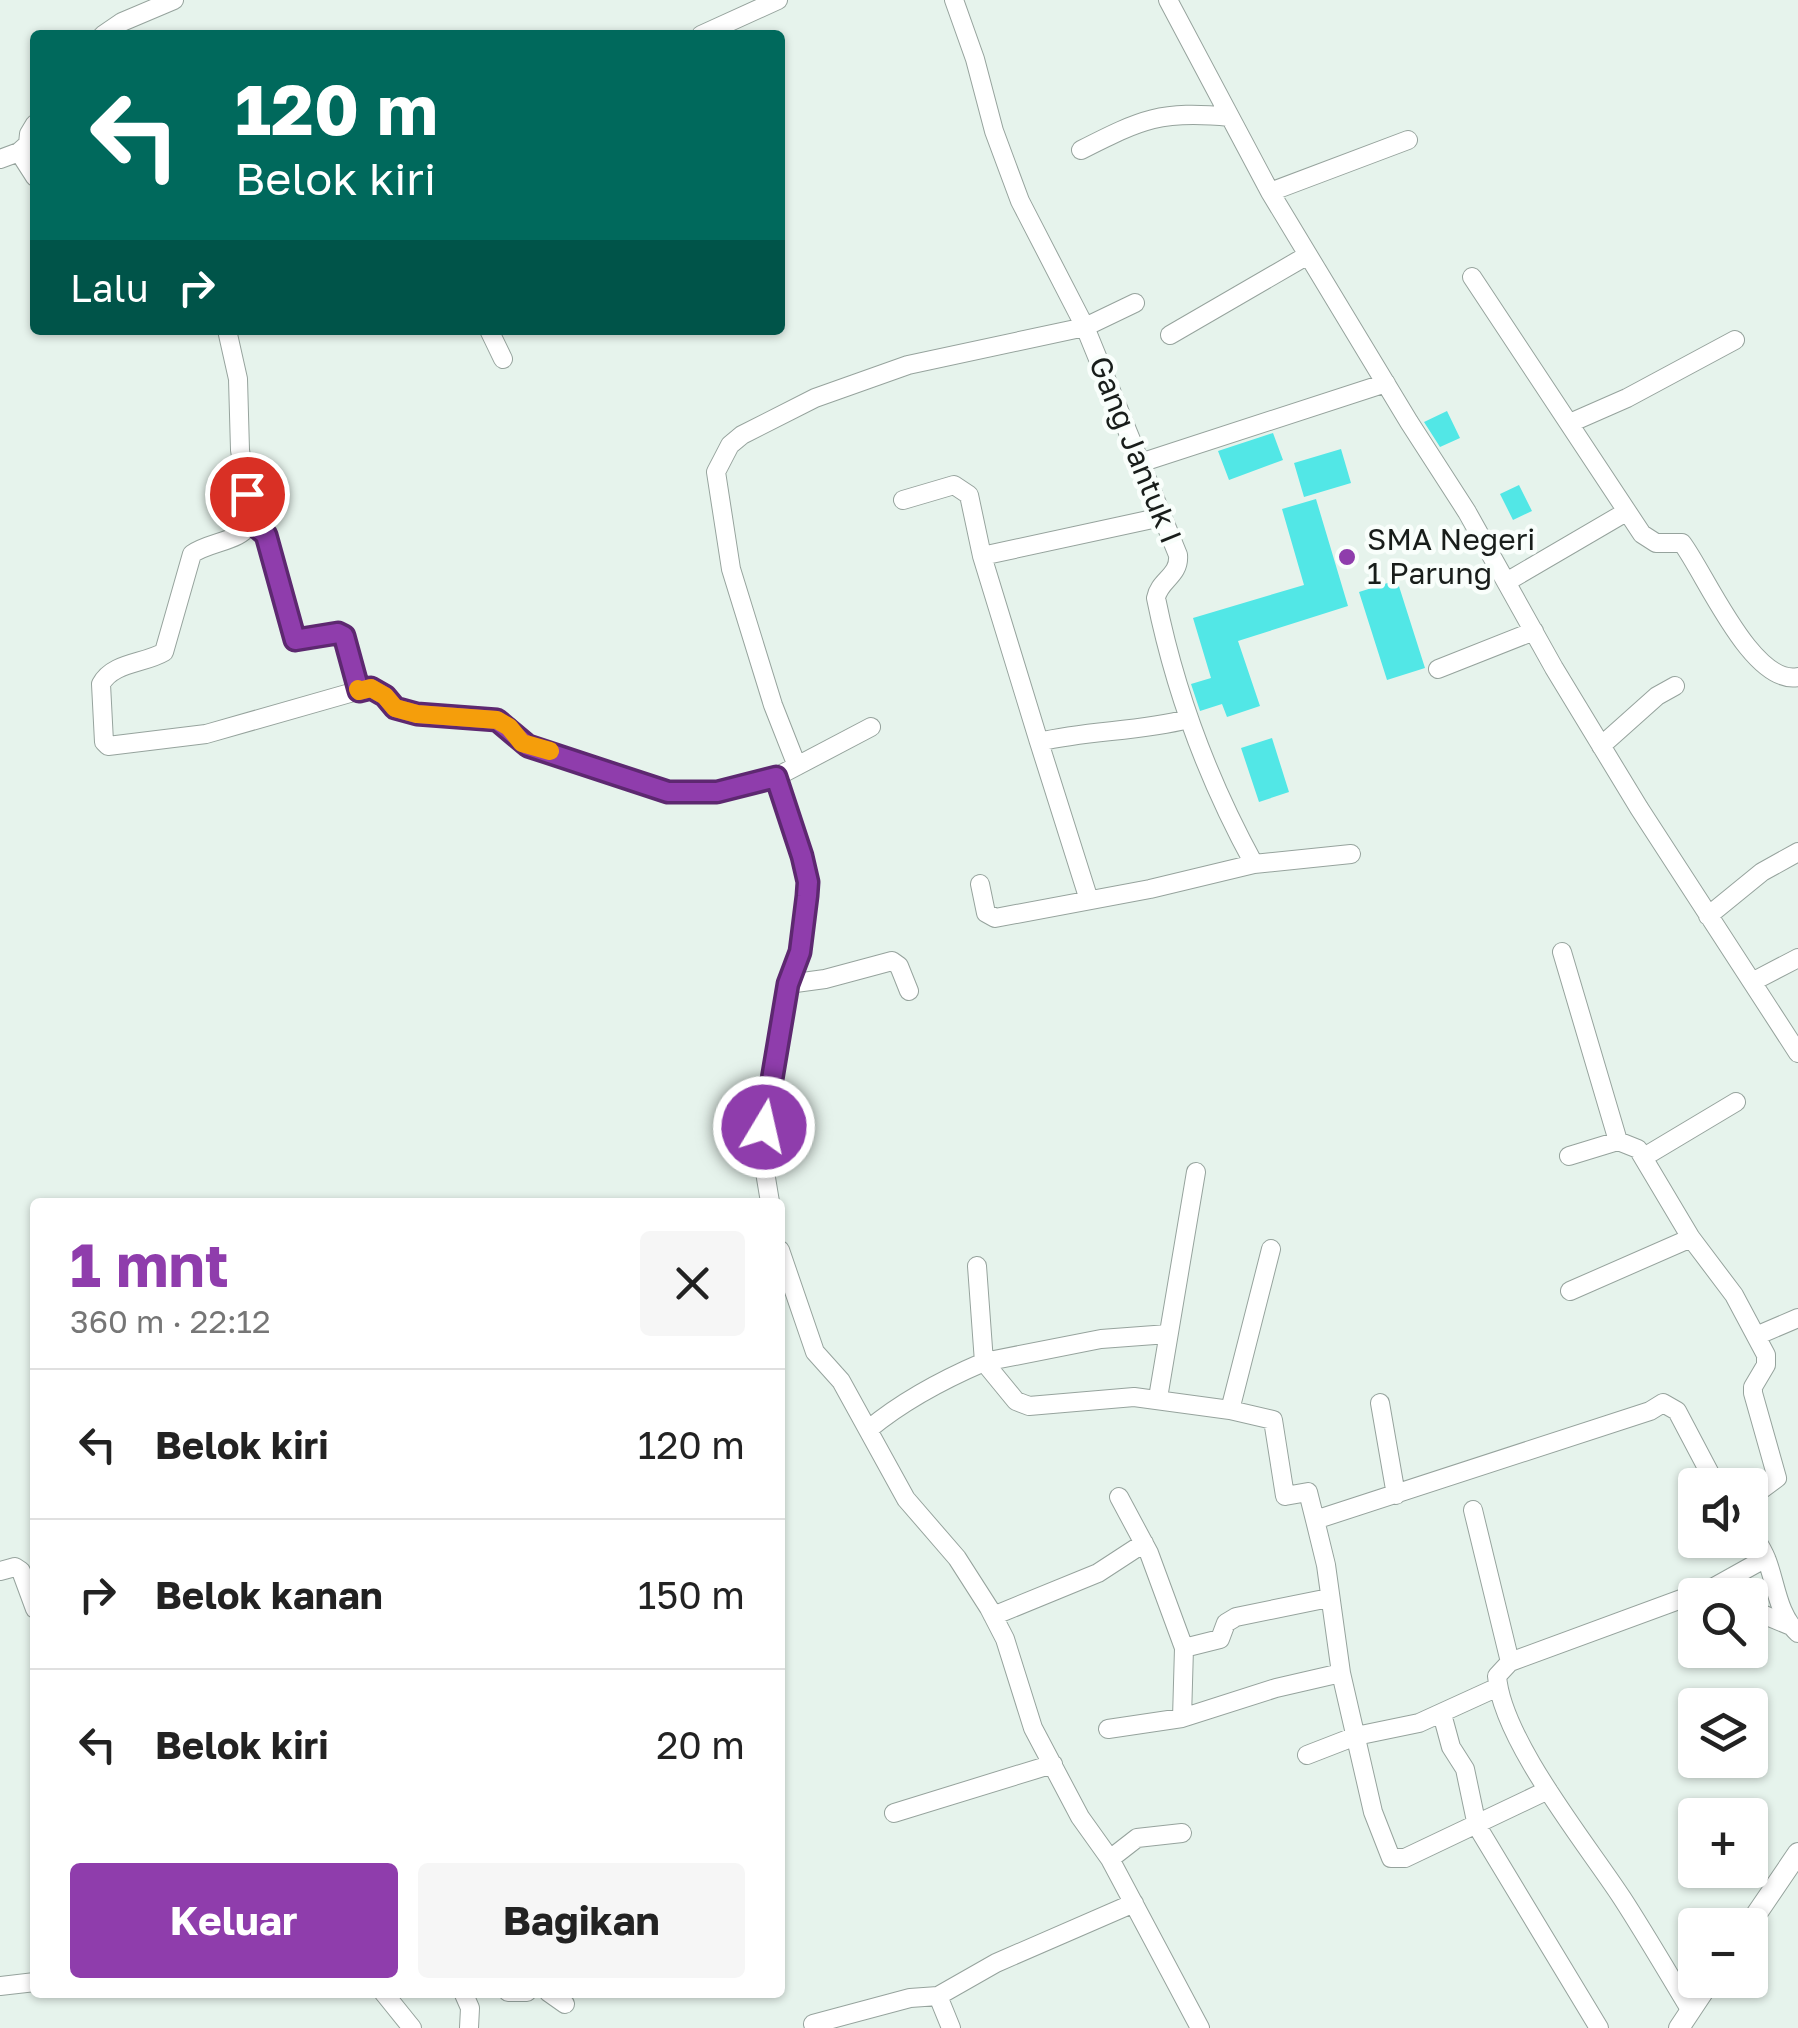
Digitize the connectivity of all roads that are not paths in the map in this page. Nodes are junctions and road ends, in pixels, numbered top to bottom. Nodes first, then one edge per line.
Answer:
1 (174, 0) edge
2 (778, 0) edge
3 (954, 0) edge
4 (1168, 0) edge
5 (110, 30) edge
6 (712, 30) edge
7 (1230, 117) junction
8 (30, 132) edge
9 (1408, 140) dead end
10 (1081, 150) dead end
11 (20, 152) junction
12 (0, 159) edge
13 (30, 169) edge
14 (1270, 192) junction
15 (1308, 255) junction
16 (1472, 277) dead end
17 (1135, 303) dead end
18 (1085, 327) junction
19 (228, 335) edge
20 (492, 335) edge
21 (1170, 335) dead end
22 (1734, 340) dead end
23 (504, 359) dead end
24 (1386, 383) junction
25 (1570, 424) junction
26 (1140, 463) junction
27 (904, 500) dead end
28 (1626, 512) junction
29 (1162, 517) junction
30 (251, 522) junction
31 (982, 556) junction
32 (1508, 581) junction
33 (1534, 631) junction
34 (1438, 669) dead end
35 (1798, 677) edge
36 (1675, 686) dead end
37 (359, 691) junction
38 (1188, 719) junction
39 (871, 727) dead end
40 (1040, 742) junction
41 (1601, 746) junction
42 (797, 766) junction
43 (776, 777) junction
44 (1798, 852) edge
45 (1351, 854) dead end
46 (1254, 864) junction
47 (980, 884) dead end
48 (1089, 900) junction
49 (1708, 916) junction
50 (1562, 952) dead end
51 (1798, 958) edge
52 (1752, 982) junction
53 (788, 984) junction
54 (909, 991) dead end
55 (1798, 1053) edge
56 (1736, 1102) dead end
57 (1618, 1141) junction
58 (1570, 1156) dead end
59 (1644, 1157) junction
60 (1196, 1172) dead end
61 (769, 1198) edge
62 (1692, 1238) junction
63 (1271, 1248) dead end
64 (785, 1265) edge
65 (977, 1266) dead end
66 (1570, 1291) dead end
67 (1798, 1318) edge
68 (1168, 1334) junction
69 (1756, 1336) junction
70 (984, 1362) junction
71 (1158, 1398) junction
72 (1380, 1403) dead end
73 (1230, 1410) junction
74 (869, 1429) junction
75 (1707, 1468) edge
76 (1768, 1484) edge
77 (1396, 1496) junction
78 (1119, 1497) dead end
79 (1473, 1510) dead end
80 (1315, 1520) junction
81 (1144, 1543) junction
82 (1766, 1558) joint
83 (0, 1570) edge
84 (1738, 1578) edge
85 (30, 1596) edge
86 (1329, 1598) junction
87 (1678, 1605) edge
88 (994, 1616) junction
89 (1768, 1617) edge
90 (1794, 1629) edge
91 (1184, 1648) junction
92 (1510, 1662) junction
93 (1341, 1672) junction
94 (1498, 1687) junction
95 (1442, 1714) junction
96 (1182, 1718) junction
97 (1108, 1729) dead end
98 (1356, 1736) junction
99 (1307, 1755) dead end
100 (1053, 1764) junction
101 (1548, 1790) junction
102 (894, 1814) dead end
103 (1478, 1826) junction
104 (1182, 1833) dead end
105 (1798, 1852) edge
106 (1110, 1859) junction
107 (1134, 1904) junction
108 (1760, 1908) edge
109 (30, 1983) edge
110 (0, 1986) edge
111 (938, 1996) junction
112 (388, 1998) edge
113 (466, 1998) edge
114 (556, 1998) edge
115 (1700, 1998) edge
116 (565, 2004) dead end
117 (1685, 2019) edge
118 (814, 2024) dead end
119 (412, 2028) edge
120 (469, 2028) edge
121 (951, 2028) edge
122 (1200, 2028) edge
123 (1599, 2028) edge

1 - 5 street
2 - 6 street
3 - 18 street, Gang Jantuk I
4 - 7 street
7 - 10 street
7 - 14 street
8 - 11 street
9 - 14 street
11 - 12 street
11 - 13 street
14 - 15 street
15 - 21 street
15 - 24 street
16 - 25 street
17 - 18 street
18 - 26 street, Gang Jantuk I
18 - 42 street
19 - 30 street
20 - 23 street
22 - 25 street
24 - 26 street
24 - 32 street
25 - 28 street
26 - 29 street, Gang Jantuk I
27 - 31 street
28 - 32 street
28 - 35 street
29 - 31 street
29 - 38 street, Gang Jantuk I
30 - 37 street
30 - 37 street
31 - 40 street
32 - 33 street
33 - 34 street
33 - 41 street
36 - 41 street
37 - 43 street
38 - 40 street
38 - 46 street, Gang Jantuk I
39 - 42 street
40 - 48 street
41 - 49 street
42 - 43 street
43 - 53 street
44 - 49 street
45 - 46 street
46 - 48 street
47 - 48 street
49 - 52 street
50 - 57 street
51 - 52 street
52 - 55 street
53 - 54 street
53 - 61 street
56 - 59 street
57 - 58 street
57 - 59 street
59 - 62 street
60 - 68 street
62 - 66 street
62 - 69 street
63 - 73 street
64 - 74 street
65 - 70 street
67 - 69 street
68 - 70 street
68 - 71 street
69 - 76 street
70 - 71 street
70 - 74 street
71 - 73 street
72 - 77 street
73 - 80 street
74 - 88 street
75 - 77 street
77 - 80 street
78 - 81 street
79 - 92 street
80 - 86 street
81 - 88 street
81 - 91 street
82 - 84 street
82 - 90 street
83 - 85 street
86 - 91 street
86 - 93 street
87 - 92 street
88 - 100 street
89 - 90 street
91 - 96 street
92 - 94 street
93 - 96 street
93 - 98 street
94 - 95 street
94 - 101 street
95 - 98 street
95 - 103 street
96 - 97 street
98 - 99 street
98 - 103 street
100 - 102 street
100 - 106 street
101 - 103 street
101 - 117 street
103 - 123 street
104 - 106 street
105 - 108 street
106 - 107 street
107 - 111 street
107 - 122 street
109 - 110 street
111 - 118 street
111 - 121 street
112 - 119 street
113 - 120 street
114 - 116 street
115 - 117 street

